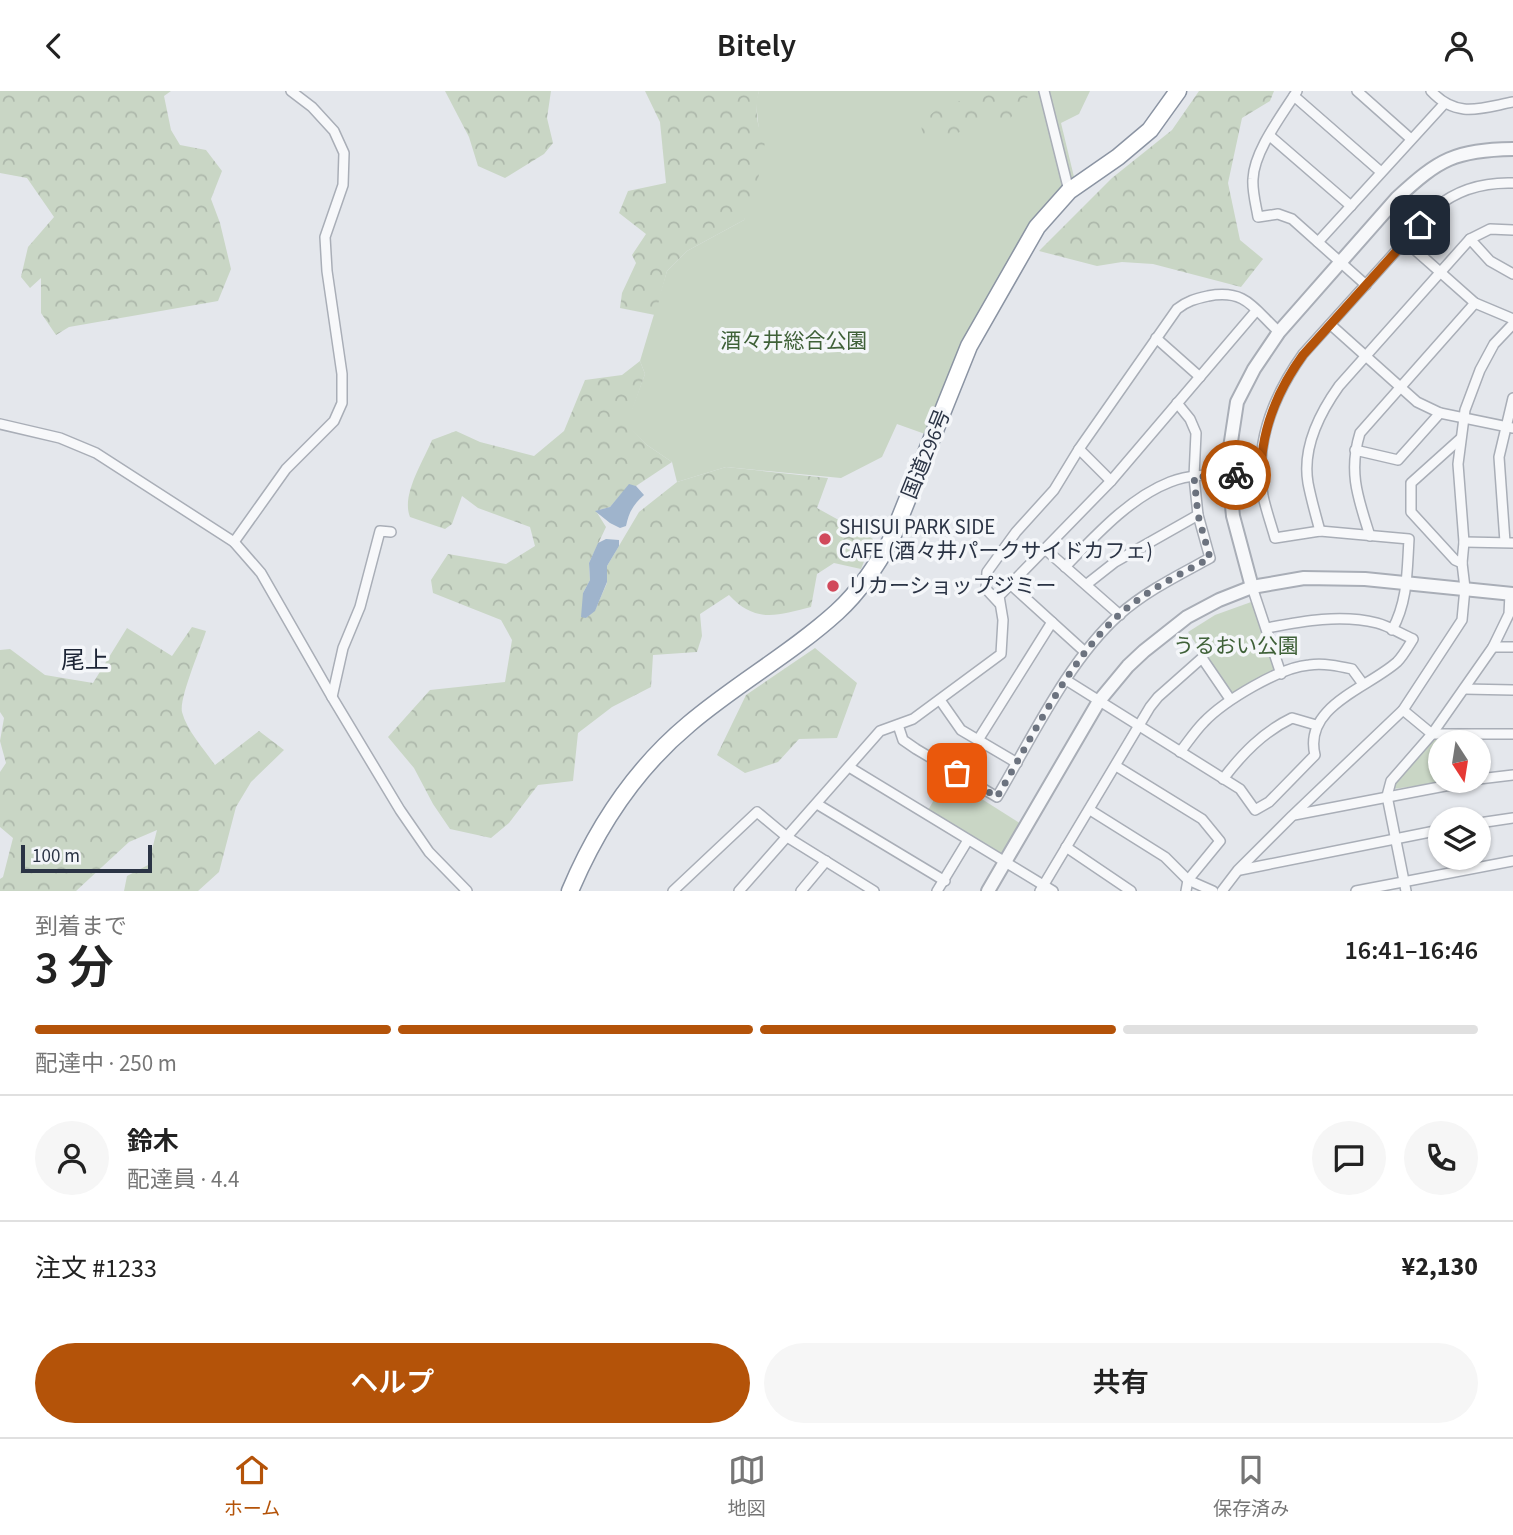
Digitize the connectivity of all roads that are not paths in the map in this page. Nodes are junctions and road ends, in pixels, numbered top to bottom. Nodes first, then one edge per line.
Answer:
1 (291, 91) edge
2 (1044, 91) edge
3 (1178, 91) edge
4 (1357, 91) edge
5 (1431, 91) edge
6 (1295, 93) edge
7 (1513, 101) edge
8 (1444, 104) junction
9 (1270, 136) junction
10 (1410, 139) junction
11 (1513, 149) edge
12 (1381, 172) junction
13 (1513, 183) edge
14 (1069, 191) junction
15 (1351, 206) junction
16 (1513, 230) edge
17 (1470, 239) junction
18 (1405, 241) junction
19 (1318, 242) junction
20 (1341, 263) junction
21 (1440, 272) junction
22 (1513, 274) edge
23 (1366, 285) junction
24 (1475, 303) junction
25 (1256, 311) junction
26 (1513, 319) edge
27 (1513, 324) edge
28 (1331, 325) junction
29 (1279, 332) junction
30 (1156, 338) junction
31 (1366, 355) junction
32 (1200, 377) junction
33 (1401, 386) junction
34 (1513, 398) edge
35 (1177, 403) junction
36 (1440, 412) junction
37 (1464, 417) junction
38 (0, 424) edge
39 (1509, 427) edge
40 (1460, 439) junction
41 (1079, 449) junction
42 (1355, 450) junction
43 (1261, 474) junction
44 (1229, 476) junction
45 (1194, 477) junction
46 (1111, 481) junction
47 (1198, 515) junction
48 (1320, 531) junction
49 (391, 532) dead end
50 (1370, 536) junction
51 (234, 542) junction
52 (1464, 542) junction
53 (1509, 543) edge
54 (1045, 549) junction
55 (1462, 562) junction
56 (1065, 567) junction
57 (1407, 583) junction
58 (1010, 584) junction
59 (1087, 584) junction
60 (1252, 587) junction
61 (1465, 588) junction
62 (1511, 594) edge
63 (1001, 604) junction
64 (1119, 615) junction
65 (1052, 622) junction
66 (1267, 628) junction
67 (1392, 630) junction
68 (1493, 647) junction
69 (1513, 647) edge
70 (1085, 652) junction
71 (1281, 674) junction
72 (1066, 680) junction
73 (1363, 684) junction
74 (1464, 689) junction
75 (1513, 690) edge
76 (332, 697) junction
77 (1230, 699) junction
78 (940, 700) junction
79 (1099, 701) junction
80 (1403, 710) junction
81 (898, 725) junction
82 (1316, 725) junction
83 (1140, 727) junction
84 (1435, 730) edge
85 (1428, 731) edge
86 (1491, 734) edge
87 (1513, 734) edge
88 (1428, 739) edge
89 (978, 740) junction
90 (1180, 751) junction
91 (1017, 763) junction
92 (1116, 766) junction
93 (849, 767) junction
94 (1513, 775) edge
95 (1491, 778) edge
96 (1223, 779) junction
97 (1428, 789) edge
98 (1387, 796) junction
99 (817, 804) junction
100 (1090, 810) junction
101 (1292, 816) junction
102 (1513, 818) edge
103 (1491, 821) edge
104 (1428, 832) edge
105 (787, 837) junction
106 (1395, 838) junction
107 (968, 840) junction
108 (1066, 847) junction
109 (1513, 861) edge
110 (826, 862) junction
111 (1004, 863) junction
112 (1238, 870) junction
113 (1188, 880) junction
114 (945, 881) junction
115 (1405, 886) edge
116 (1042, 888) edge
117 (467, 891) edge
118 (570, 891) edge
119 (673, 891) edge
120 (739, 891) edge
121 (801, 891) edge
122 (874, 891) edge
123 (937, 891) edge
124 (988, 891) edge
125 (1053, 891) edge
126 (1131, 891) edge
127 (1186, 891) edge
128 (1213, 891) edge
129 (1222, 891) edge
130 (1356, 891) edge

1 - 51 street
2 - 14 street
3 - 14 highway, 国道296号
4 - 10 street
5 - 8 street
6 - 9 street
6 - 12 street
7 - 8 street
8 - 10 street
9 - 15 street
9 - 19 street
10 - 12 street
11 - 20 street
12 - 15 street
13 - 18 street
14 - 118 highway, 国道296号
15 - 19 street
16 - 17 street
17 - 21 street
17 - 22 street
18 - 21 street
18 - 23 street
19 - 20 street
20 - 23 street
20 - 29 street
21 - 24 street
21 - 31 street
23 - 28 street
24 - 26 street
24 - 33 street
25 - 29 street
25 - 30 street
25 - 32 street
27 - 37 street
28 - 31 street
28 - 43 street
29 - 44 street
30 - 32 street
30 - 41 street
31 - 33 street
31 - 48 street
32 - 35 street
33 - 36 street
33 - 42 street
34 - 39 street
35 - 45 street
35 - 46 street
36 - 37 street
36 - 42 street
37 - 39 street
37 - 40 street
38 - 51 street
39 - 53 street
40 - 52 street
40 - 55 street
41 - 46 street
41 - 63 street
42 - 50 street
43 - 44 street
43 - 48 street
44 - 45 street
44 - 60 street
45 - 47 street
45 - 56 street
46 - 54 street
47 - 59 street
47 - 64 street
48 - 50 street
49 - 76 street
50 - 57 street
51 - 76 street
52 - 53 street
52 - 55 street
54 - 56 street
54 - 58 street
55 - 61 street
56 - 59 street
57 - 60 street
57 - 61 street
57 - 67 street
58 - 63 street
58 - 65 street
59 - 64 street
60 - 66 street
60 - 79 street
61 - 62 street
61 - 80 street
62 - 68 street
63 - 78 street
64 - 70 street
65 - 70 street
65 - 89 street
66 - 67 street
66 - 71 street
67 - 73 street
68 - 69 street
68 - 74 street
70 - 72 street
71 - 73 street
71 - 77 street
72 - 79 street
72 - 91 street
73 - 82 street
74 - 75 street
74 - 84 street
76 - 117 street
77 - 83 street
77 - 90 street
78 - 81 street
78 - 89 street
79 - 83 street
79 - 111 street
80 - 85 street
80 - 101 street
81 - 91 street
81 - 93 street
82 - 96 street
82 - 96 street
83 - 90 street
83 - 92 street
86 - 87 street
88 - 98 street
89 - 91 street
90 - 96 street
92 - 100 street
92 - 113 street
93 - 99 street
93 - 107 street
94 - 95 street
97 - 98 street
98 - 101 street
98 - 106 street
99 - 105 street
99 - 114 street
100 - 108 street
100 - 113 street
101 - 112 street
102 - 103 street
104 - 106 street
105 - 110 street
105 - 119 street
105 - 120 street
106 - 112 street
106 - 115 street
107 - 111 street
107 - 114 street
108 - 116 street
108 - 126 street
109 - 115 street
110 - 121 street
110 - 122 street
111 - 116 street
111 - 124 street
112 - 129 street
113 - 127 street
113 - 128 street
114 - 123 street
115 - 130 street
116 - 125 street

